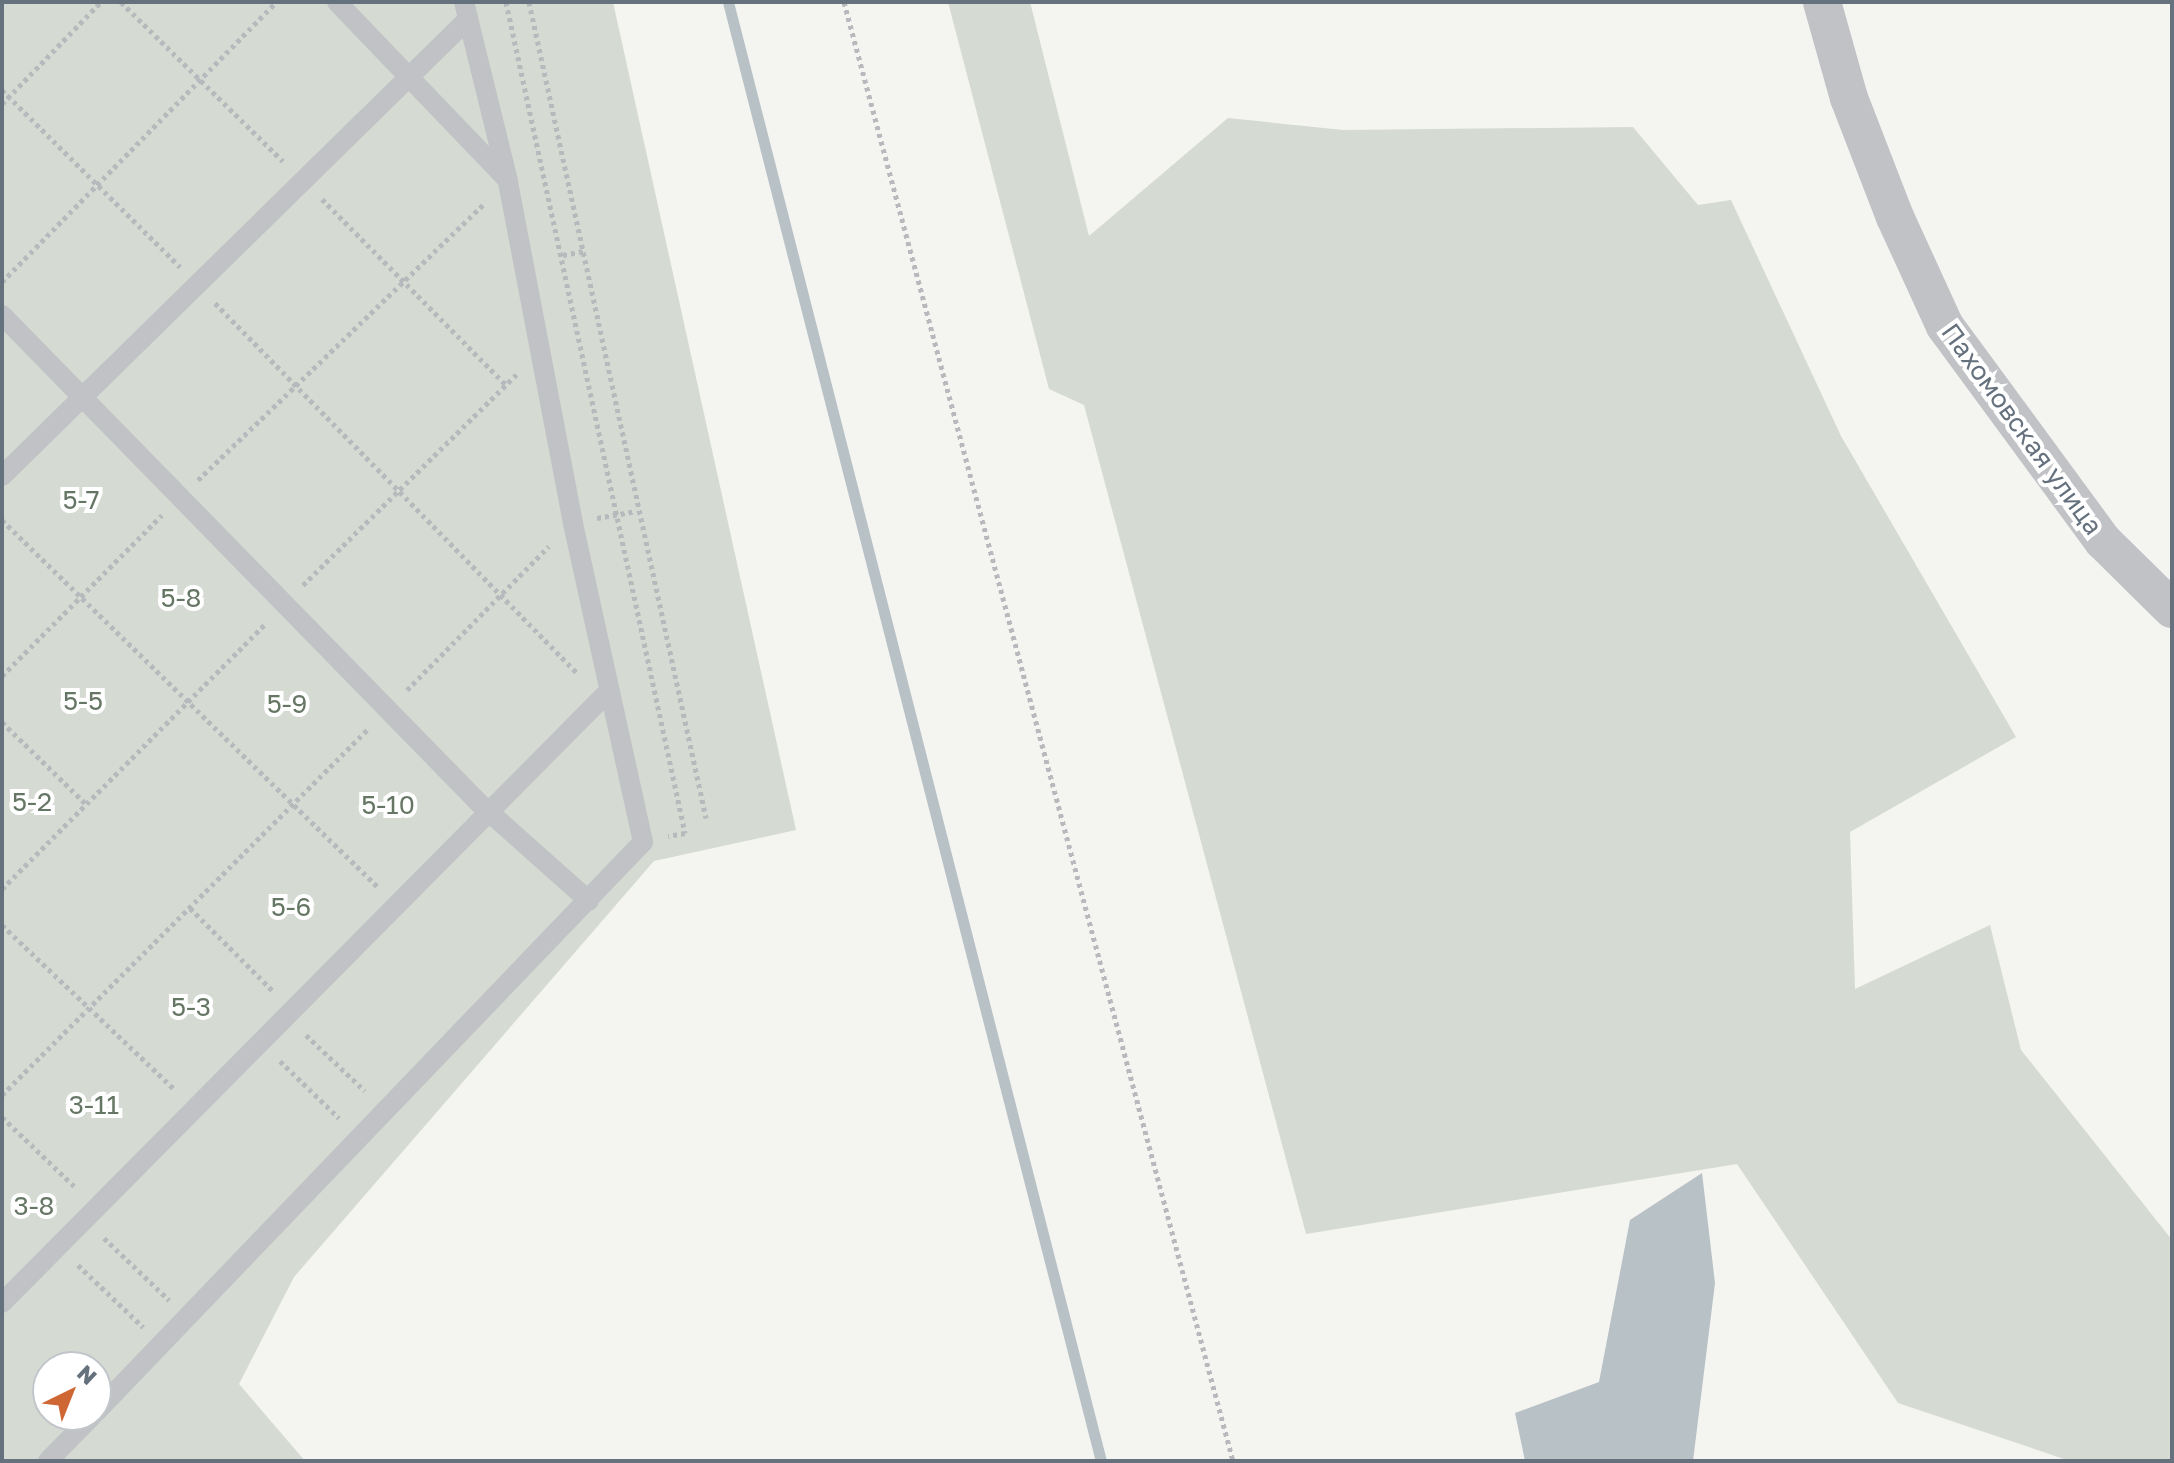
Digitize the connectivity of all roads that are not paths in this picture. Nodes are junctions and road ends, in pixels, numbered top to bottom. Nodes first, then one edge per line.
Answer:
1 (337, 2) edge
2 (1822, 2) edge
3 (466, 10) edge
4 (408, 74) junction
5 (508, 181) junction
6 (2, 315) edge
7 (84, 396) junction
8 (2, 476) edge
9 (2172, 609) edge
10 (608, 692) junction
11 (494, 812) junction
12 (589, 901) junction
13 (2, 1303) edge
14 (112, 1395) edge
15 (77, 1431) edge
16 (48, 1461) edge

1 - 4 lane
2 - 9 street, Пахомовская улица
3 - 4 lane
3 - 5 lane
4 - 5 lane
4 - 7 lane
5 - 10 lane
6 - 7 lane
7 - 8 lane
7 - 11 lane
10 - 11 lane
10 - 12 lane
11 - 12 lane
11 - 13 lane
12 - 14 lane
15 - 16 lane

